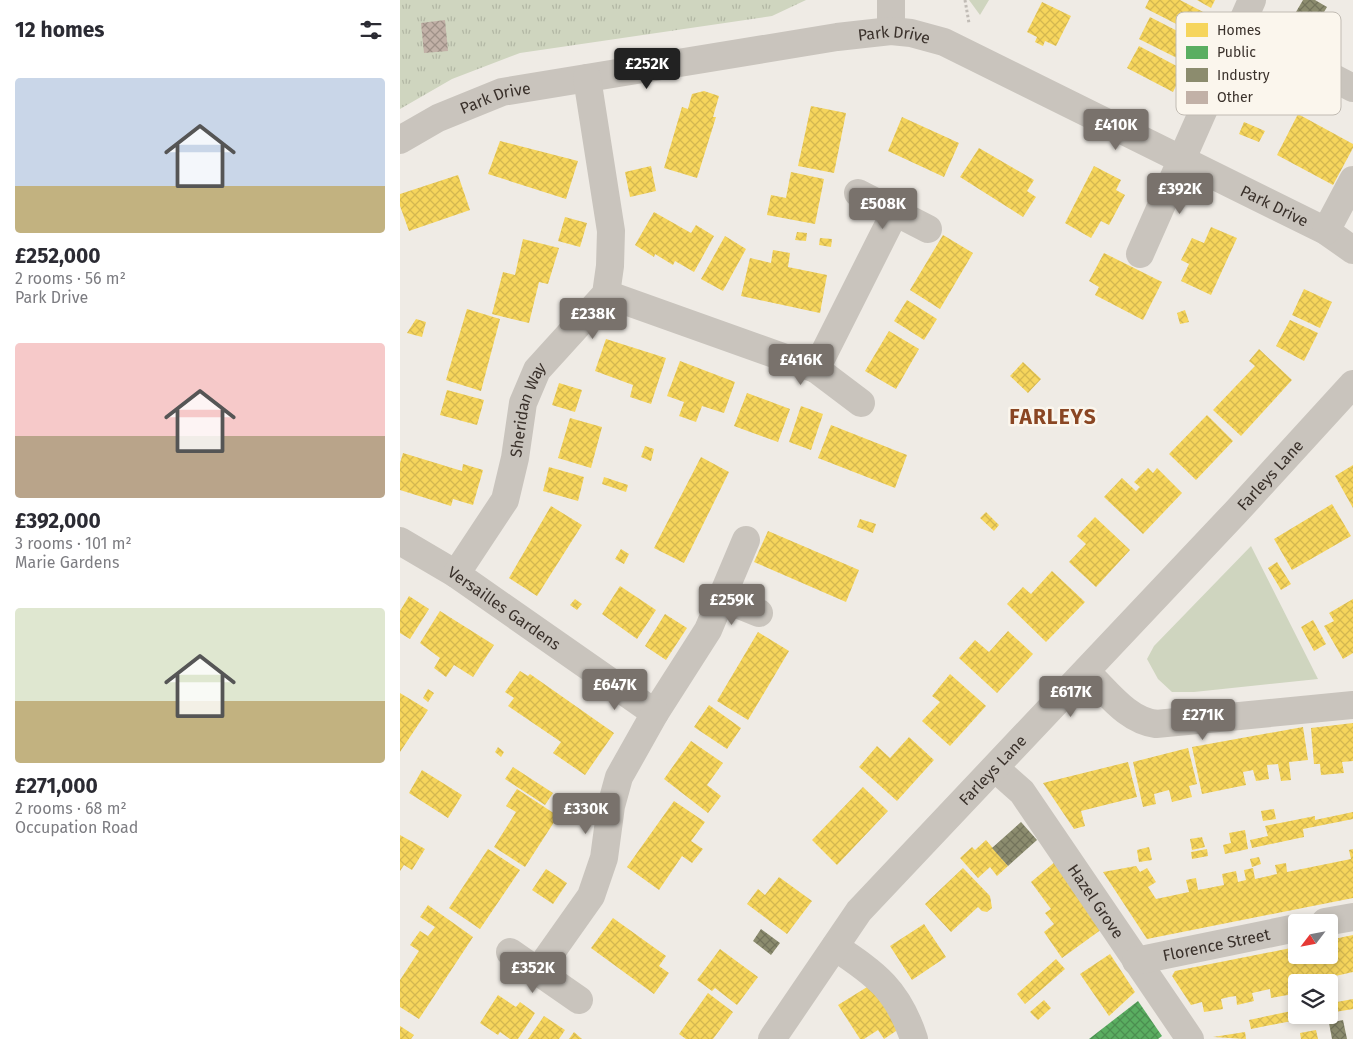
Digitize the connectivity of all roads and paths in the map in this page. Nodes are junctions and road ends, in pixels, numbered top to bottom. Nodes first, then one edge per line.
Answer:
1 (891, 0) edge
2 (1252, 0) edge
3 (1247, 12) edge
4 (891, 31) junction
5 (587, 78) junction
6 (1341, 82) edge
7 (1353, 88) edge
8 (1201, 115) edge
9 (400, 140) edge
10 (1181, 160) junction
11 (1353, 180) edge
12 (858, 193) dead end
13 (895, 212) junction
14 (928, 229) dead end
15 (1326, 231) junction
16 (1353, 250) edge
17 (1140, 254) dead end
18 (606, 294) junction
19 (816, 369) junction
20 (1353, 384) edge
21 (861, 403) dead end
22 (746, 540) dead end
23 (400, 541) edge
24 (456, 574) junction
25 (722, 598) junction
26 (759, 614) dead end
27 (1086, 672) junction
28 (1353, 706) edge
29 (655, 713) junction
30 (994, 768) junction
31 (1353, 917) edge
32 (1338, 920) edge
33 (1288, 930) edge
34 (835, 947) junction
35 (510, 952) dead end
36 (1136, 960) junction
37 (538, 971) junction
38 (579, 1000) dead end
39 (772, 1039) edge
40 (914, 1039) edge
41 (1190, 1039) edge

1 - 4 street
2 - 3 street
4 - 5 street, Park Drive
4 - 10 street, Park Drive
5 - 9 street, Park Drive
5 - 18 street
6 - 7 street
8 - 10 street
10 - 15 street, Park Drive
10 - 17 street
11 - 15 street
12 - 13 street
13 - 14 street
13 - 19 street
15 - 16 street, Park Drive
18 - 19 street
18 - 24 street, Sheridan Way
19 - 21 street
20 - 27 street, Farleys Lane
22 - 25 street
23 - 24 street, Versailles Gardens
24 - 29 street, Versailles Gardens
25 - 26 street
25 - 29 street
27 - 28 street
27 - 30 street, Farleys Lane
29 - 37 street
30 - 34 street, Farleys Lane
30 - 36 street, Hazel Grove
31 - 32 street
33 - 36 street, Florence Street
34 - 39 street, Farleys Lane
34 - 40 street
35 - 37 street
36 - 41 street, Hazel Grove
37 - 38 street

